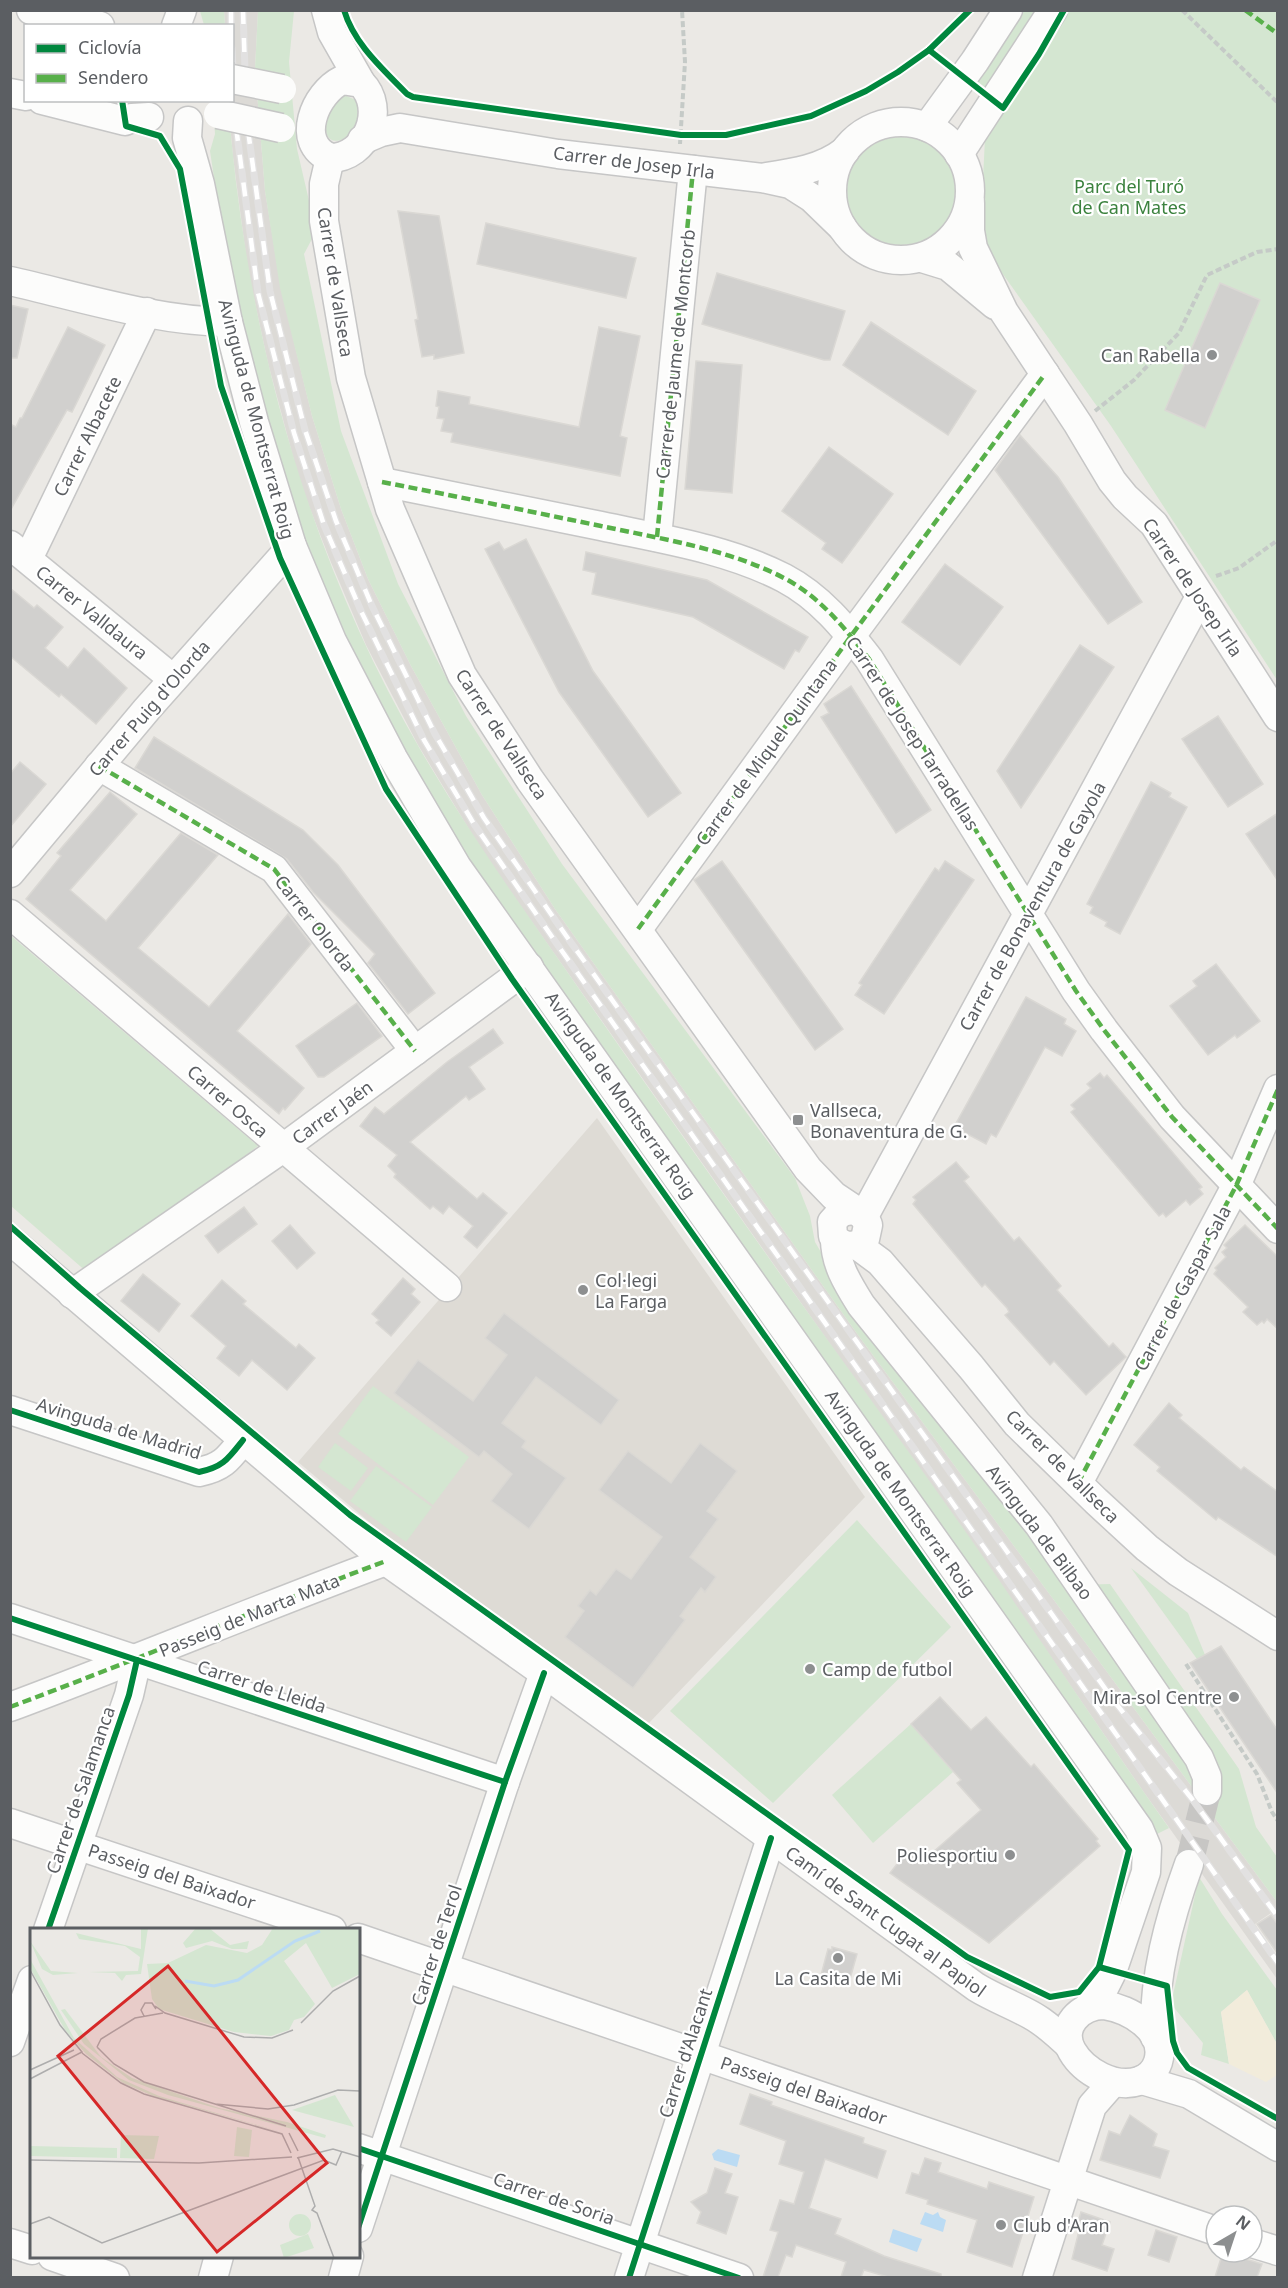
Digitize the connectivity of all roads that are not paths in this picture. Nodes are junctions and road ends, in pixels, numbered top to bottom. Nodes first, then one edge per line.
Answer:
1 (32, 10) edge
2 (184, 10) edge
3 (326, 10) edge
4 (1008, 10) edge
5 (1053, 10) edge
6 (92, 24) edge
7 (177, 24) edge
8 (234, 79) edge
9 (350, 91) junction
10 (50, 102) edge
11 (179, 113) edge
12 (927, 127) junction
13 (411, 130) junction
14 (311, 135) junction
15 (362, 140) junction
16 (845, 151) junction
17 (959, 154) junction
18 (330, 158) junction
19 (686, 169) junction
20 (762, 178) junction
21 (970, 203) junction
22 (842, 227) junction
23 (922, 258) junction
24 (10, 281) edge
25 (147, 312) junction
26 (1004, 312) junction
27 (228, 322) junction
28 (1045, 374) junction
29 (382, 482) junction
30 (657, 537) junction
31 (292, 546) junction
32 (19, 552) edge
33 (1196, 591) junction
34 (851, 636) junction
35 (173, 679) junction
36 (1278, 717) edge
37 (99, 766) junction
38 (10, 873) edge
39 (1027, 913) junction
40 (10, 914) edge
41 (638, 929) junction
42 (529, 967) junction
43 (415, 1051) junction
44 (1278, 1089) edge
45 (283, 1148) junction
46 (1236, 1186) junction
47 (1278, 1228) edge
48 (852, 1230) junction
49 (10, 1240) edge
50 (447, 1287) dead end
51 (72, 1294) junction
52 (10, 1410) edge
53 (243, 1440) junction
54 (1078, 1484) junction
55 (386, 1561) junction
56 (10, 1618) edge
57 (1278, 1636) edge
58 (136, 1660) junction
59 (544, 1673) junction
60 (10, 1707) edge
61 (505, 1782) junction
62 (1207, 1791) tunnel mouth
63 (10, 1823) edge
64 (771, 1838) junction
65 (76, 1845) junction
66 (1189, 1864) tunnel mouth
67 (48, 1928) edge
68 (330, 1928) edge
69 (360, 1939) edge
70 (445, 1967) junction
71 (1112, 1972) junction
72 (1157, 1983) junction
73 (30, 1988) edge
74 (1086, 2008) junction
75 (1130, 2012) junction
76 (1031, 2015) junction
77 (17, 2037) edge
78 (1157, 2047) junction
79 (700, 2054) junction
80 (1076, 2055) junction
81 (1142, 2080) junction
82 (1113, 2082) junction
83 (1189, 2094) junction
84 (1092, 2106) junction
85 (1278, 2147) edge
86 (370, 2151) edge
87 (1068, 2180) junction
88 (360, 2215) edge
89 (1204, 2226) edge
90 (10, 2243) edge
91 (640, 2244) junction
92 (30, 2249) edge
93 (58, 2258) edge
94 (218, 2258) edge
95 (349, 2258) edge
96 (115, 2277) edge
97 (213, 2277) edge
98 (343, 2277) edge
99 (629, 2277) edge
100 (739, 2277) edge
101 (1037, 2277) edge

1 - 6 street
2 - 7 street
3 - 9 street
4 - 12 street
5 - 17 street
8 - 9 street, bridge
9 - 13 street
9 - 14 street
9 - 15 street
10 - 11 street
11 - 14 street, bridge
11 - 27 street, Avinguda de Montserrat Roig
12 - 16 street
12 - 17 street
13 - 15 street
13 - 19 street, Carrer de Josep Irla
14 - 18 street
15 - 18 street
16 - 20 street
16 - 22 street
17 - 21 street
18 - 29 street, Carrer de Vallseca
19 - 20 street, Carrer de Josep Irla
19 - 30 street, Carrer de Jaume de Montcorb
20 - 22 street, Carrer de Josep Irla
21 - 23 street
21 - 26 street
22 - 23 street
23 - 26 street
24 - 25 street
25 - 27 street
25 - 32 street, Carrer Albacete
26 - 28 street, Carrer de Josep Irla
27 - 31 street, Avinguda de Montserrat Roig
28 - 33 street, Carrer de Josep Irla
28 - 34 street, Carrer de Miquel Quintana
29 - 30 street, Carrer de Josep Tarradellas
29 - 41 street, Carrer de Vallseca
30 - 34 street, Carrer de Josep Tarradellas
31 - 35 street, Carrer Puig d'Olorda
31 - 42 street, Avinguda de Montserrat Roig
32 - 35 street, Carrer Valldaura
33 - 36 street, Carrer de Josep Irla
33 - 39 street, Carrer de Bonaventura de Gayola
34 - 39 street, Carrer de Josep Tarradellas
34 - 41 street, Carrer de Miquel Quintana
35 - 37 street, Carrer Puig d'Olorda
37 - 38 street, Carrer Puig d'Olorda
37 - 43 street, Carrer Olorda
39 - 46 street, Carrer de Josep Tarradellas
39 - 48 street, Carrer de Bonaventura de Gayola
40 - 45 street, Carrer Osca
41 - 48 street, Carrer de Vallseca
42 - 43 street, Carrer Jaén
42 - 71 street, Avinguda de Montserrat Roig
43 - 45 street, Carrer Jaén
44 - 46 street, Carrer de Gaspar Sala
45 - 50 street, Carrer Osca
45 - 51 street, Carrer Jaén
46 - 47 street, Carrer de Josep Tarradellas
46 - 54 street, Carrer de Gaspar Sala
48 - 54 street, Carrer de Vallseca
48 - 62 street, Avinguda de Bilbao
49 - 51 street, Camí de Sant Cugat al Papiol
51 - 53 street, Camí de Sant Cugat al Papiol
52 - 53 street, Avinguda de Madrid
53 - 55 street, Camí de Sant Cugat al Papiol
54 - 57 street, Carrer de Vallseca
55 - 58 street, Passeig de Marta Mata
55 - 59 street, Camí de Sant Cugat al Papiol
56 - 58 street, Carrer de Lleida
58 - 60 street, Passeig de Marta Mata
58 - 61 street, Carrer de Lleida
58 - 65 street, Carrer de Salamanca
59 - 61 street, Carrer de Terol
59 - 64 street, Camí de Sant Cugat al Papiol
61 - 70 street, Carrer de Terol
63 - 65 street, Passeig del Baixador
64 - 76 street, Camí de Sant Cugat al Papiol
64 - 79 street, Carrer d'Alacant
65 - 67 street, Carrer de Salamanca
65 - 68 street, Passeig del Baixador
66 - 72 street
69 - 70 street, Passeig del Baixador
70 - 79 street, Passeig del Baixador
70 - 86 street, Carrer de Terol
71 - 74 street, Avinguda de Montserrat Roig
71 - 75 street
72 - 75 street
72 - 78 street
73 - 77 street
74 - 75 street
74 - 76 street, Camí de Sant Cugat al Papiol
74 - 80 street
75 - 78 street
76 - 80 street, Camí de Sant Cugat al Papiol
78 - 81 street
78 - 83 street
79 - 87 street, Passeig del Baixador
79 - 91 street, Carrer d'Alacant
80 - 82 street
80 - 84 street
81 - 82 street
81 - 83 street
82 - 84 street
83 - 85 street
84 - 87 street
86 - 88 street, Carrer de Terol
86 - 91 street, Carrer de Soria
87 - 89 street, Passeig del Baixador
87 - 101 street
90 - 92 street
91 - 99 street, Carrer d'Alacant
91 - 100 street, Carrer de Soria
93 - 96 street
94 - 97 street
95 - 98 street

